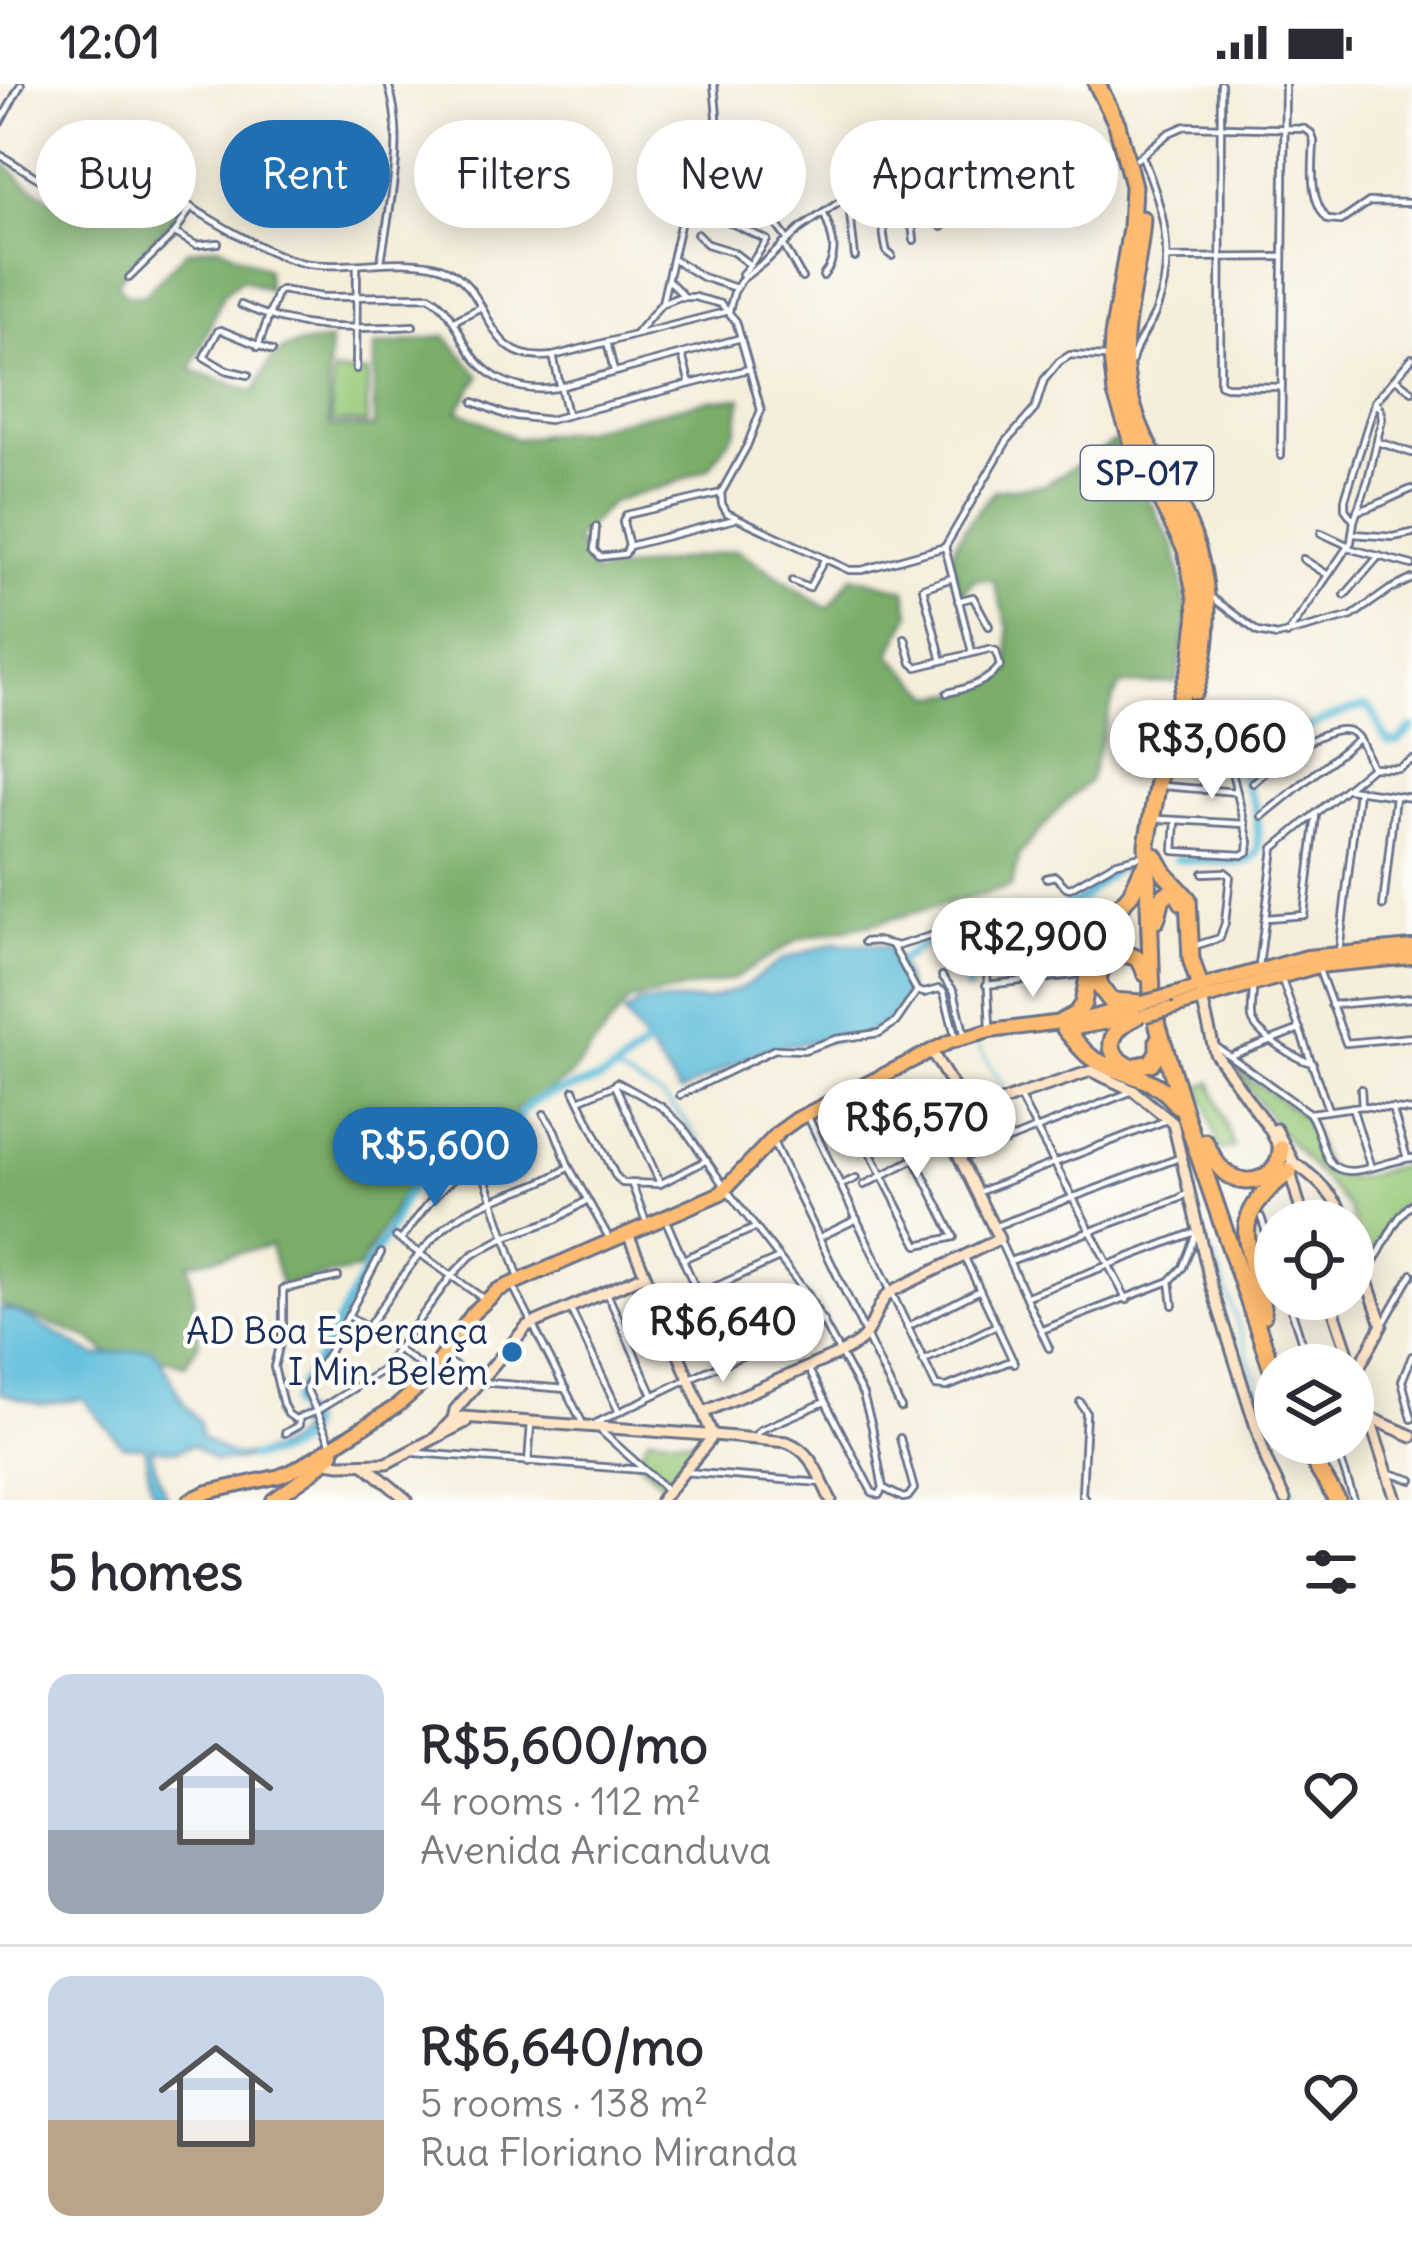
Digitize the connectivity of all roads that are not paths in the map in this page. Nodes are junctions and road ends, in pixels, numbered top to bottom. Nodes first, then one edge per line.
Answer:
1 (21, 84) edge
2 (388, 84) edge
3 (714, 84) edge
4 (1221, 84) edge
5 (1285, 84) edge
6 (1105, 87) edge
7 (0, 123) edge
8 (1220, 127) junction
9 (1284, 128) junction
10 (0, 154) edge
11 (1139, 157) junction
12 (36, 176) edge
13 (1412, 203) edge
14 (196, 210) edge
15 (830, 210) edge
16 (824, 214) junction
17 (178, 228) edge
18 (741, 228) edge
19 (776, 228) edge
20 (852, 228) edge
21 (883, 228) edge
22 (912, 228) edge
23 (175, 233) junction
24 (697, 234) dead end
25 (914, 240) dead end
26 (785, 242) junction
27 (218, 243) dead end
28 (892, 256) dead end
29 (855, 257) dead end
30 (1168, 257) junction
31 (1220, 257) junction
32 (1283, 257) junction
33 (675, 260) dead end
34 (381, 265) junction
35 (750, 265) junction
36 (357, 266) junction
37 (823, 276) dead end
38 (129, 278) dead end
39 (802, 278) dead end
40 (668, 280) junction
41 (742, 280) junction
42 (736, 288) junction
43 (684, 296) junction
44 (356, 297) junction
45 (662, 304) junction
46 (721, 304) junction
47 (241, 305) dead end
48 (482, 307) junction
49 (729, 311) junction
50 (718, 313) junction
51 (268, 317) junction
52 (454, 321) junction
53 (412, 326) dead end
54 (356, 328) junction
55 (635, 334) junction
56 (742, 338) junction
57 (607, 342) junction
58 (258, 346) junction
59 (272, 351) dead end
60 (682, 354) junction
61 (553, 356) junction
62 (1112, 357) junction
63 (1412, 358) edge
64 (356, 369) dead end
65 (749, 369) junction
66 (615, 373) junction
67 (248, 376) dead end
68 (1396, 378) junction
69 (690, 384) junction
70 (561, 386) junction
71 (1282, 387) junction
72 (1129, 391) junction
73 (1412, 391) edge
74 (474, 402) dead end
75 (1375, 402) junction
76 (568, 417) junction
77 (1377, 441) junction
78 (1412, 453) edge
79 (1282, 456) dead end
80 (1412, 489) edge
81 (721, 493) junction
82 (1357, 511) junction
83 (737, 518) junction
84 (1354, 520) junction
85 (596, 527) dead end
86 (1321, 533) dead end
87 (1412, 533) edge
88 (1354, 534) junction
89 (629, 546) junction
90 (945, 547) junction
91 (1348, 547) junction
92 (1379, 556) junction
93 (1303, 559) dead end
94 (824, 560) junction
95 (1412, 565) edge
96 (1328, 575) junction
97 (952, 578) junction
98 (1412, 579) edge
99 (792, 581) dead end
100 (1206, 593) junction
101 (1345, 595) dead end
102 (958, 602) junction
103 (1228, 610) junction
104 (1208, 612) junction
105 (988, 626) dead end
106 (1287, 634) junction
107 (905, 638) dead end
108 (973, 653) junction
109 (942, 661) junction
110 (947, 693) dead end
111 (1358, 739) junction
112 (1412, 760) edge
113 (1205, 763) dead end
114 (1372, 767) junction
115 (1231, 768) dead end
116 (1253, 784) dead end
117 (1163, 786) junction
118 (1348, 789) junction
119 (1204, 790) junction
120 (1358, 791) junction
121 (1237, 792) junction
122 (1395, 796) junction
123 (1412, 799) edge
124 (1316, 815) junction
125 (1262, 816) dead end
126 (1158, 820) junction
127 (1176, 820) junction
128 (1245, 824) junction
129 (1149, 857) junction
130 (1203, 873) dead end
131 (1046, 878) dead end
132 (1383, 906) dead end
133 (1187, 908) junction
134 (1037, 918) dead end
135 (1264, 918) junction
136 (1156, 920) junction
137 (1088, 926) dead end
138 (864, 942) dead end
139 (892, 945) junction
140 (1412, 946) edge
141 (1339, 952) junction
142 (1191, 953) junction
143 (1412, 957) edge
144 (1292, 960) junction
145 (1316, 961) junction
146 (1258, 969) junction
147 (1074, 974) dead end
148 (1280, 975) junction
149 (942, 976) dead end
150 (1251, 984) junction
151 (986, 986) junction
152 (916, 991) junction
153 (1203, 994) junction
154 (1412, 998) edge
155 (1170, 1002) junction
156 (1331, 1005) junction
157 (1147, 1010) junction
158 (1063, 1026) junction
159 (1300, 1029) junction
160 (990, 1031) junction
161 (1412, 1037) edge
162 (961, 1039) junction
163 (1271, 1040) junction
164 (1217, 1047) junction
165 (1230, 1056) junction
166 (935, 1057) junction
167 (1313, 1063) junction
168 (615, 1085) junction
169 (878, 1085) junction
170 (629, 1089) junction
171 (574, 1090) dead end
172 (1361, 1090) dead end
173 (1134, 1091) junction
174 (680, 1094) dead end
175 (1019, 1095) junction
176 (619, 1096) junction
177 (580, 1100) junction
178 (844, 1102) junction
179 (1362, 1106) junction
180 (1352, 1107) junction
181 (1392, 1108) junction
182 (1328, 1109) junction
183 (1412, 1109) edge
184 (1309, 1113) junction
185 (544, 1114) dead end
186 (968, 1114) junction
187 (809, 1119) junction
188 (1179, 1121) junction
189 (1037, 1130) junction
190 (950, 1140) junction
191 (1205, 1142) junction
192 (775, 1144) junction
193 (1182, 1157) junction
194 (1410, 1158) edge
195 (916, 1159) junction
196 (960, 1159) junction
197 (707, 1160) junction
198 (1288, 1162) junction
199 (1055, 1164) junction
200 (1371, 1166) junction
201 (569, 1167) junction
202 (882, 1176) junction
203 (856, 1178) dead end
204 (660, 1184) junction
205 (632, 1185) junction
206 (842, 1185) junction
207 (864, 1185) dead end
208 (728, 1191) junction
209 (1190, 1192) junction
210 (976, 1193) junction
211 (1073, 1197) junction
212 (586, 1200) junction
213 (1259, 1200) edge
214 (1298, 1200) edge
215 (1333, 1200) edge
216 (494, 1202) junction
217 (1412, 1204) edge
218 (1254, 1210) edge
219 (857, 1219) junction
220 (667, 1222) junction
221 (647, 1226) junction
222 (993, 1227) junction
223 (755, 1228) junction
224 (1090, 1231) junction
225 (1197, 1231) junction
226 (629, 1236) junction
227 (820, 1237) junction
228 (505, 1238) junction
229 (999, 1239) junction
230 (610, 1241) junction
231 (1196, 1251) junction
232 (381, 1253) dead end
233 (422, 1253) junction
234 (964, 1256) junction
235 (779, 1258) junction
236 (683, 1259) junction
237 (1010, 1261) junction
238 (1374, 1261) edge
239 (1108, 1264) junction
240 (1254, 1270) edge
241 (1412, 1274) edge
242 (452, 1275) junction
243 (645, 1275) junction
244 (338, 1277) dead end
245 (1170, 1281) junction
246 (1407, 1281) junction
247 (516, 1284) junction
248 (1254, 1288) edge
249 (804, 1289) junction
250 (980, 1290) junction
251 (606, 1291) junction
252 (1412, 1291) edge
253 (890, 1292) junction
254 (698, 1294) junction
255 (1027, 1296) junction
256 (1127, 1300) junction
257 (487, 1302) junction
258 (1374, 1302) edge
259 (1173, 1305) dead end
260 (570, 1306) junction
261 (348, 1316) junction
262 (824, 1321) junction
263 (532, 1322) junction
264 (997, 1325) junction
265 (1382, 1325) junction
266 (907, 1327) junction
267 (367, 1328) junction
268 (713, 1328) junction
269 (1042, 1330) junction
270 (866, 1334) junction
271 (1262, 1344) edge
272 (1370, 1344) edge
273 (675, 1345) junction
274 (1049, 1348) dead end
275 (399, 1350) junction
276 (842, 1352) junction
277 (1412, 1356) edge
278 (445, 1360) junction
279 (923, 1360) junction
280 (808, 1368) junction
281 (430, 1372) junction
282 (1409, 1372) edge
283 (689, 1378) junction
284 (480, 1382) junction
285 (566, 1389) junction
286 (653, 1395) junction
287 (825, 1402) junction
288 (1080, 1402) dead end
289 (902, 1408) dead end
290 (316, 1412) junction
291 (619, 1412) junction
292 (609, 1416) junction
293 (303, 1418) junction
294 (1412, 1419) edge
295 (1374, 1420) edge
296 (454, 1422) junction
297 (531, 1424) junction
298 (594, 1428) junction
299 (285, 1433) dead end
300 (708, 1434) junction
301 (1374, 1434) edge
302 (1412, 1436) edge
303 (900, 1438) dead end
304 (752, 1439) junction
305 (410, 1451) junction
306 (330, 1456) junction
307 (528, 1462) junction
308 (370, 1464) junction
309 (1306, 1464) edge
310 (1316, 1464) edge
311 (1342, 1464) edge
312 (643, 1469) junction
313 (685, 1472) junction
314 (1387, 1472) junction
315 (1412, 1480) edge
316 (822, 1483) junction
317 (883, 1489) junction
318 (875, 1495) edge
319 (665, 1496) edge
320 (190, 1500) edge
321 (273, 1500) edge
322 (407, 1500) edge
323 (831, 1500) edge
324 (1086, 1500) edge
325 (1285, 1500) edge
326 (1325, 1500) edge
327 (1336, 1500) edge
328 (1354, 1500) edge
329 (1396, 1500) edge

1 - 7 street
2 - 34 street
3 - 40 street
4 - 8 street
5 - 9 street
6 - 11 highway, SP-017
6 - 62 highway, SP-017
8 - 9 street
8 - 11 street
8 - 31 street
9 - 13 street
9 - 32 street
10 - 12 street
11 - 30 street
11 - 72 highway, SP-017
14 - 36 street
15 - 16 street
16 - 26 street
16 - 37 street
17 - 23 street
18 - 35 street
19 - 26 street
20 - 29 street
21 - 28 street
22 - 25 street
23 - 27 street
23 - 38 street
24 - 35 street
26 - 39 street
26 - 41 street
30 - 31 street
30 - 72 street
31 - 32 street
31 - 71 street
32 - 71 street
33 - 42 street
34 - 36 street
34 - 48 street
35 - 41 street
36 - 44 street
40 - 43 street
40 - 45 street
41 - 42 street
42 - 49 street
43 - 45 street
43 - 46 street
44 - 51 street
44 - 52 street
44 - 54 street
45 - 55 street
46 - 49 street
46 - 50 street
47 - 51 street
48 - 52 street
48 - 61 street
49 - 50 street
49 - 56 street
50 - 55 street
51 - 54 street
51 - 58 street
52 - 70 street
53 - 54 street
54 - 64 street
55 - 57 street
56 - 60 street
56 - 65 street
57 - 61 street
57 - 66 street
58 - 59 street
58 - 67 street
60 - 66 street
60 - 69 street
61 - 70 street
62 - 90 street
62 - 129 highway, SP-017
63 - 68 street
65 - 69 street
65 - 81 street
66 - 70 street
68 - 73 street
68 - 75 street
69 - 76 street
70 - 76 street
71 - 79 street
72 - 100 highway, SP-017
74 - 76 street
75 - 77 street
75 - 84 street
77 - 78 street
77 - 82 street
80 - 82 street
81 - 83 street
81 - 89 street
82 - 84 street
83 - 89 street
83 - 94 street
84 - 88 street
85 - 89 street
86 - 91 street
87 - 88 street
88 - 91 street
90 - 94 street
90 - 97 street
91 - 92 street
91 - 96 street
92 - 95 street
92 - 101 street
93 - 96 street
94 - 99 street
96 - 106 street
97 - 102 street
97 - 109 street
98 - 106 street
100 - 103 street
100 - 104 highway, SP-017
102 - 105 street
102 - 108 street
103 - 104 street
103 - 106 street
104 - 117 highway, SP-017
107 - 109 street
108 - 109 street
108 - 110 street
111 - 114 street
111 - 116 street
111 - 125 street
112 - 114 street
113 - 119 street
114 - 118 street
115 - 121 street
117 - 119 street
117 - 126 highway, SP-017
118 - 120 street
118 - 124 street
119 - 121 street
120 - 122 street
120 - 141 street
121 - 128 street
122 - 123 street
122 - 132 street
124 - 135 street
124 - 135 street
126 - 127 street
126 - 129 highway, SP-017
127 - 128 street
127 - 128 street
129 - 131 street
129 - 133 highway
129 - 136 highway, SP-017
129 - 157 highway, SP-017
129 - 158 highway
130 - 142 street
133 - 136 highway
133 - 142 highway
134 - 139 street
135 - 146 street
136 - 191 highway, SP-017
137 - 151 street
138 - 139 street
139 - 152 street
140 - 141 main road
141 - 145 main road
142 - 153 highway
142 - 155 highway
143 - 145 main road
144 - 145 main road
144 - 146 main road
144 - 148 main road
145 - 148 main road
145 - 156 street
146 - 153 main road
147 - 151 street
148 - 150 main road
148 - 159 street
149 - 162 street
150 - 153 main road
150 - 163 street
151 - 160 street
152 - 162 street
152 - 174 street
153 - 155 main road
153 - 164 main road
153 - 198 main road
154 - 156 street
155 - 157 main road, bridge
156 - 161 street
157 - 158 main road
157 - 188 highway, SP-017
158 - 160 main road
158 - 166 main road
158 - 188 highway
159 - 163 street
159 - 167 street
160 - 162 main road
162 - 166 main road
162 - 208 main road
163 - 165 street
163 - 167 street
164 - 165 street
164 - 198 main road
165 - 184 street
166 - 169 main road
166 - 186 main road
167 - 182 street
168 - 170 street
168 - 176 street
168 - 177 street
169 - 178 main road
169 - 195 street
170 - 176 street
170 - 197 street
171 - 177 street
172 - 179 street
173 - 175 main road
173 - 188 main road
173 - 189 street
175 - 186 main road
175 - 189 street
176 - 204 street
177 - 205 street
178 - 187 main road
178 - 202 street
179 - 180 street
179 - 181 street
180 - 182 street
180 - 200 street
181 - 183 street
181 - 194 street
182 - 184 street
184 - 200 street
185 - 201 street
186 - 190 main road
187 - 192 main road
187 - 206 street
188 - 193 main road
188 - 199 street
188 - 271 highway, SP-017
189 - 196 street
189 - 199 street
190 - 195 street
190 - 196 main road
191 - 198 highway
191 - 248 highway, SP-017
192 - 208 main road
192 - 227 street
193 - 209 main road
193 - 211 street
194 - 200 street
195 - 202 street
195 - 202 street
196 - 210 main road
197 - 204 street
197 - 208 street
198 - 213 highway
198 - 214 main road
198 - 215 main road
199 - 210 street
199 - 211 street
201 - 212 street
201 - 216 street
202 - 207 street
203 - 206 street
204 - 205 street
205 - 221 street
206 - 219 street
208 - 220 main road
208 - 221 main road
208 - 223 street
209 - 224 street
209 - 225 main road
210 - 222 main road
211 - 222 street
211 - 224 street
212 - 228 street
212 - 230 street
216 - 228 street
216 - 233 street
216 - 233 street
217 - 238 street
218 - 240 highway
219 - 227 street
219 - 253 street
220 - 226 main road
220 - 236 street
221 - 226 main road
222 - 229 main road
223 - 235 street
223 - 236 street
224 - 237 street
224 - 239 street
225 - 231 main road
225 - 239 street
226 - 230 main road
226 - 243 main road
226 - 247 main road
227 - 270 street
228 - 242 street
228 - 247 street
229 - 234 main road
229 - 237 street
230 - 247 main road
231 - 245 street
231 - 325 main road
232 - 261 street
233 - 242 street
233 - 267 street
234 - 250 street
234 - 253 main road
235 - 249 street
235 - 254 street
236 - 254 street
237 - 255 street
239 - 255 street
239 - 256 street
241 - 246 street
242 - 257 street
242 - 275 street
243 - 251 main road
243 - 273 main road
244 - 293 street
245 - 256 street
245 - 259 street
246 - 252 street
246 - 265 street
247 - 257 main road
247 - 263 street
249 - 262 street
249 - 268 street
250 - 264 street
250 - 266 street
251 - 260 main road
251 - 286 street
253 - 266 street
253 - 270 main road
254 - 268 street
255 - 269 street
256 - 269 street
257 - 278 main road
257 - 281 main road
258 - 265 main road
260 - 263 main road
260 - 291 street
261 - 267 street
261 - 290 street
262 - 276 street
262 - 283 street
263 - 284 main road
263 - 285 street
264 - 279 street
264 - 279 street
265 - 272 main road
266 - 279 street
267 - 275 street
268 - 273 street
269 - 274 street
270 - 276 main road
270 - 289 street
273 - 283 main road
275 - 281 street
275 - 290 street
276 - 280 main road
276 - 317 street
277 - 282 street
278 - 284 street
278 - 306 main road
280 - 287 street
280 - 300 main road
281 - 306 main road
282 - 294 street
283 - 286 street
283 - 300 main road
284 - 285 street
284 - 296 main road
285 - 298 street
286 - 291 street
287 - 304 street
287 - 318 street
288 - 324 street
290 - 293 street
290 - 306 street
291 - 292 street
292 - 298 street
292 - 298 street
293 - 299 street
295 - 302 main road
296 - 297 main road
296 - 305 main road
297 - 298 main road
297 - 307 street
298 - 300 main road
298 - 312 street
300 - 304 main road
300 - 313 main road
301 - 314 main road
303 - 317 street
304 - 316 main road
305 - 307 street
305 - 308 main road
306 - 308 main road
306 - 320 main road
306 - 321 main road
307 - 312 street
308 - 322 main road
309 - 326 highway
310 - 327 highway
311 - 328 street
312 - 319 street
313 - 316 street
313 - 319 main road
314 - 315 street
314 - 329 main road
316 - 323 main road
317 - 318 street

